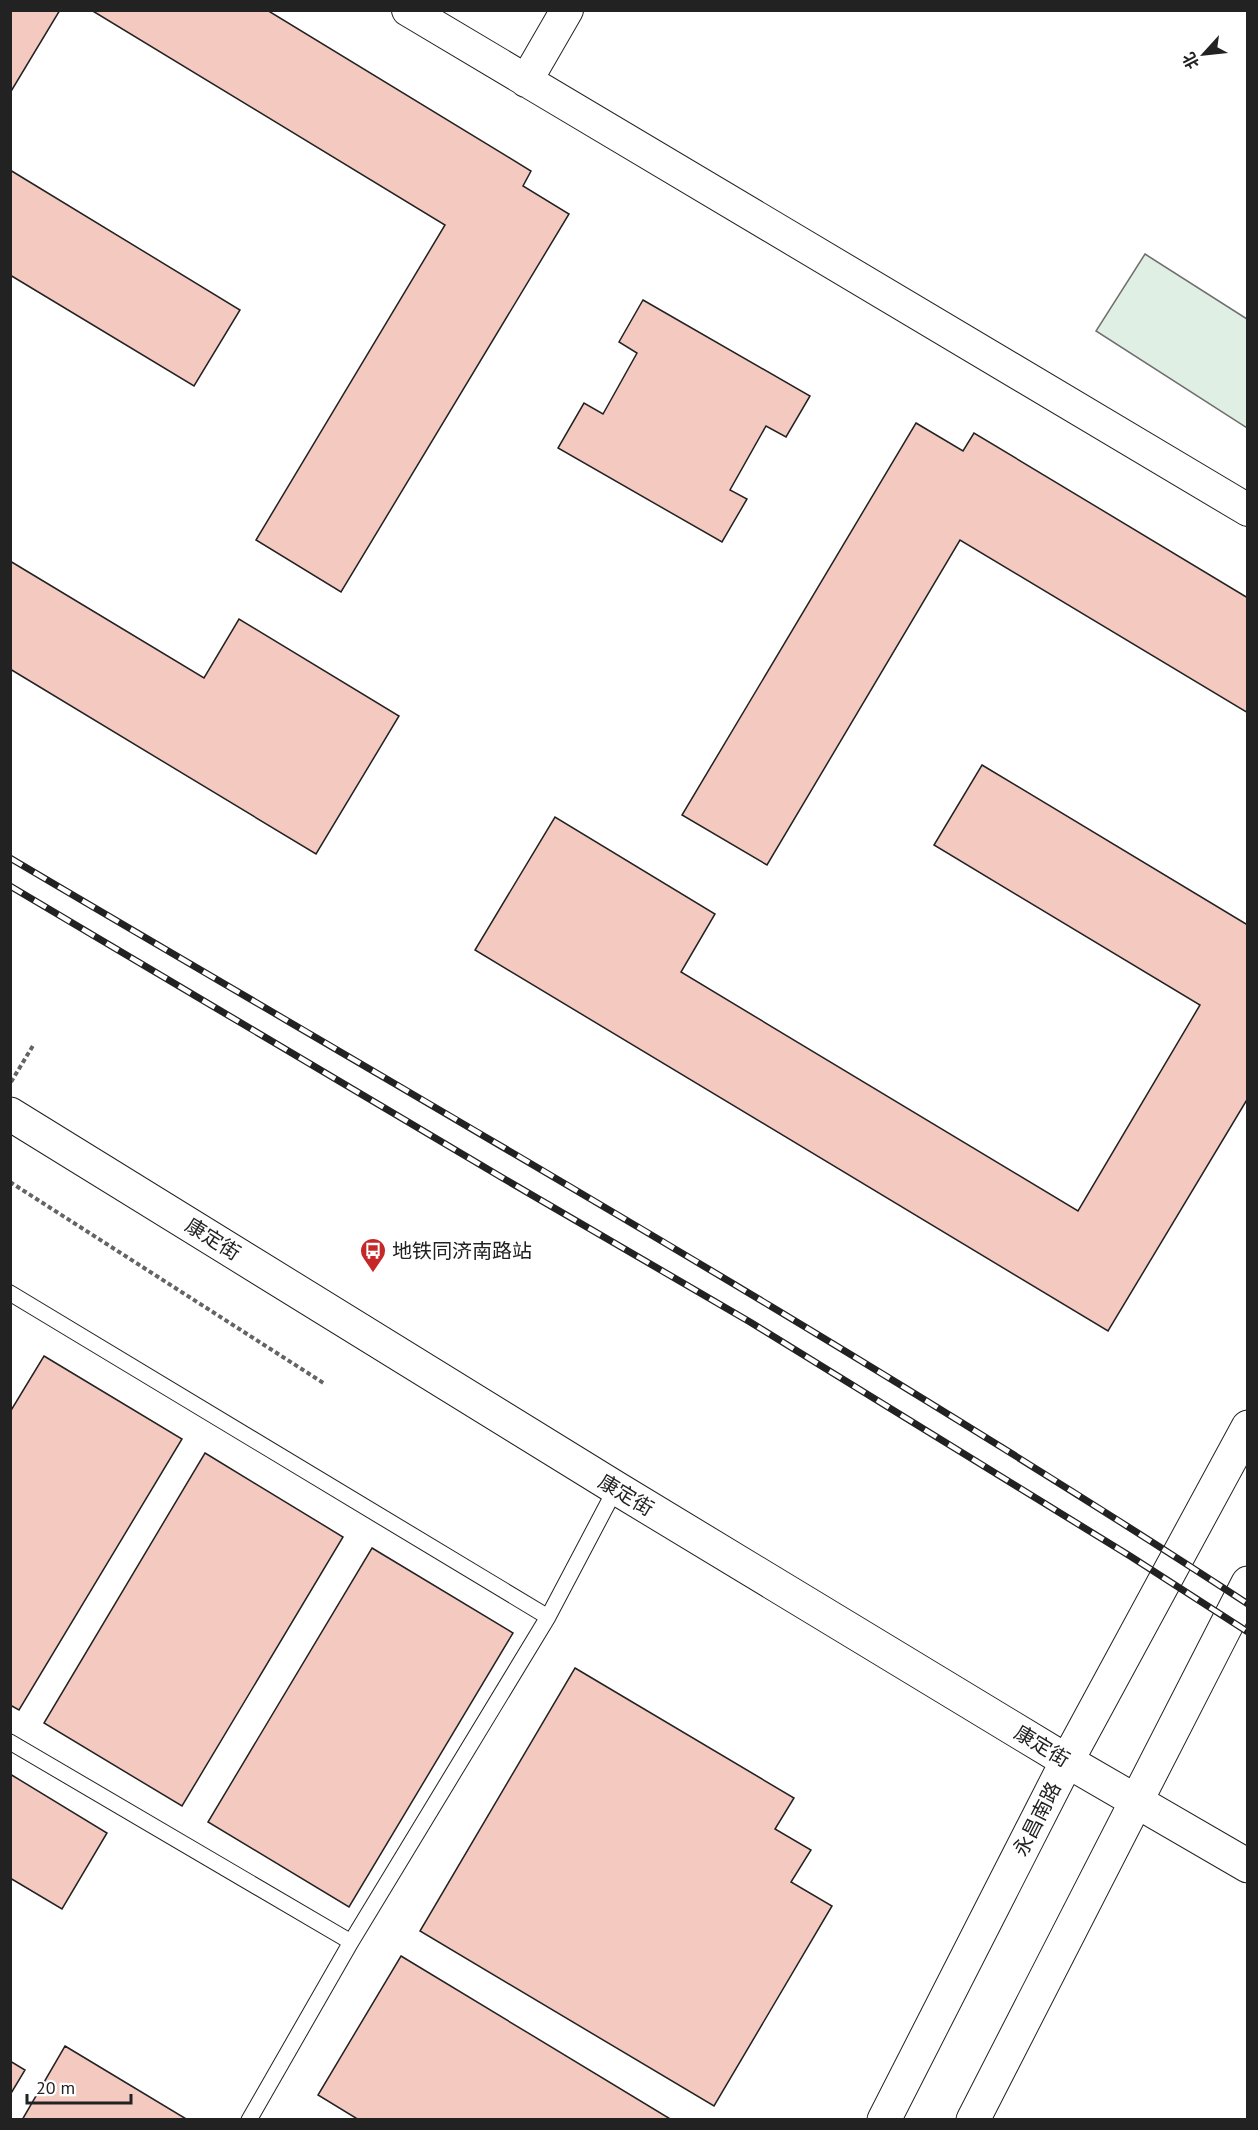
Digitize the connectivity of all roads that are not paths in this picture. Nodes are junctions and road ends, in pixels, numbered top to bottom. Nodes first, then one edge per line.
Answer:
1 (408, 10) edge
2 (567, 10) edge
3 (526, 81) junction
4 (1248, 510) edge
5 (10, 1114) edge
6 (10, 1293) edge
7 (1248, 1427) edge
8 (616, 1488) junction
9 (1248, 1583) edge
10 (548, 1617) junction
11 (10, 1742) edge
12 (1067, 1761) junction
13 (1137, 1800) junction
14 (1248, 1866) edge
15 (351, 1942) junction
16 (249, 2120) edge
17 (884, 2120) edge
18 (972, 2120) edge

1 - 3 street
2 - 3 street
3 - 4 street
5 - 8 main road, 康定街
6 - 10 lane
7 - 12 main road, 永昌南路
8 - 10 lane
8 - 12 main road, 康定街
9 - 13 main road
10 - 15 lane
11 - 15 lane
12 - 13 main road, 康定街
12 - 17 main road, 永昌南路
13 - 14 main road, 康定街
13 - 18 main road
15 - 16 lane

